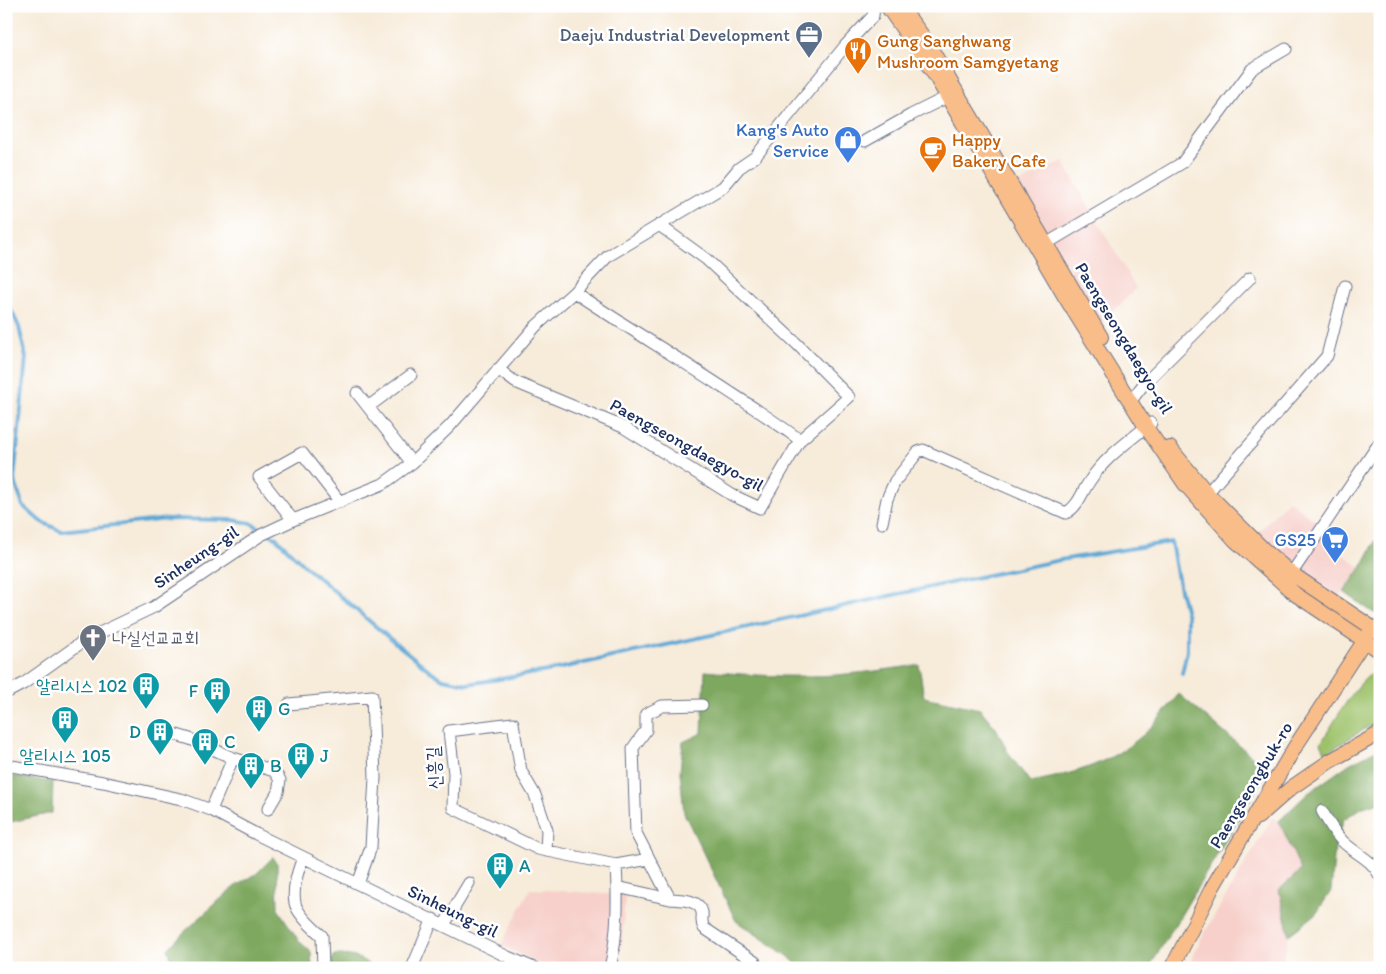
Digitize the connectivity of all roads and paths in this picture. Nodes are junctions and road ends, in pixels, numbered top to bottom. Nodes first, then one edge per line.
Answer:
1 (874, 6) edge
2 (887, 6) edge
3 (900, 6) edge
4 (1286, 49) dead end
5 (952, 95) junction
6 (865, 141) dead end
7 (659, 225) junction
8 (1042, 246) junction
9 (1250, 278) dead end
10 (1345, 286) dead end
11 (574, 292) junction
12 (498, 369) junction
13 (411, 375) dead end
14 (357, 393) dead end
15 (1133, 399) junction
16 (368, 407) junction
17 (1148, 425) junction
18 (800, 440) junction
19 (1380, 442) edge
20 (412, 463) junction
21 (1204, 497) junction
22 (340, 502) junction
23 (294, 520) junction
24 (882, 524) dead end
25 (1288, 579) junction
26 (1376, 630) edge
27 (1364, 642) junction
28 (1380, 652) edge
29 (6, 693) edge
30 (289, 704) dead end
31 (702, 706) dead end
32 (167, 732) dead end
33 (1380, 733) edge
34 (234, 758) junction
35 (6, 765) edge
36 (268, 809) dead end
37 (211, 810) junction
38 (1322, 811) dead end
39 (1248, 826) junction
40 (546, 851) junction
41 (303, 857) junction
42 (649, 859) junction
43 (616, 865) junction
44 (1380, 876) edge
45 (469, 883) dead end
46 (358, 884) junction
47 (617, 887) junction
48 (670, 899) junction
49 (433, 920) junction
50 (444, 925) junction
51 (755, 962) dead end
52 (323, 968) edge
53 (412, 968) edge
54 (534, 968) edge
55 (610, 968) edge
56 (1172, 968) edge

1 - 7 street
2 - 5 main road
3 - 5 main road, Paengseongdaegyo-gil
4 - 8 street
5 - 6 street
5 - 8 main road, Paengseongdaegyo-gil
7 - 11 street
7 - 18 street, Paengseongdaegyo-gil
8 - 15 main road, Paengseongdaegyo-gil
9 - 15 street
10 - 21 street
11 - 12 street
11 - 18 street
12 - 18 street, Paengseongdaegyo-gil
12 - 20 street
13 - 16 street
14 - 16 street
15 - 17 main road, Paengseongdaegyo-gil
16 - 20 street
17 - 21 main road, Paengseongdaegyo-gil
17 - 24 street
19 - 25 street
20 - 22 street, Sinheung-gil
21 - 25 main road, Paengseongdaegyo-gil
22 - 23 street, Sinheung-gil
22 - 23 street
23 - 29 street, Sinheung-gil
25 - 26 main road, Paengseongdaegyo-gil
25 - 27 main road
26 - 27 main road, Paengseongbuk-ro
27 - 28 main road
27 - 39 main road, Paengseongbuk-ro
30 - 46 street
31 - 42 street
32 - 34 street
33 - 39 main road
34 - 36 street
34 - 37 street
35 - 37 street, Sinheung-gil
37 - 41 street, Sinheung-gil
38 - 44 street
39 - 56 main road, Paengseongbuk-ro
40 - 40 street, 신흥길
40 - 43 street, 신흥길
41 - 46 street, Sinheung-gil
41 - 52 street
42 - 43 street
42 - 48 street
43 - 47 street
45 - 50 street
46 - 49 street, Sinheung-gil
47 - 48 street
47 - 55 street
48 - 51 street
49 - 50 street, Sinheung-gil
49 - 53 street
50 - 54 street, Sinheung-gil

